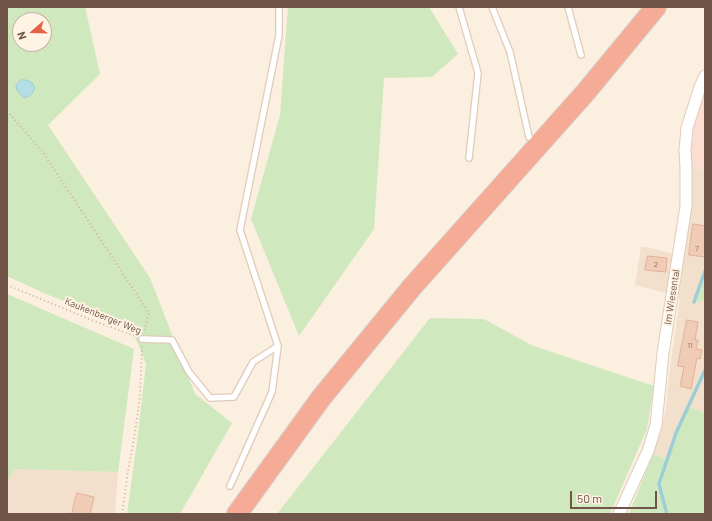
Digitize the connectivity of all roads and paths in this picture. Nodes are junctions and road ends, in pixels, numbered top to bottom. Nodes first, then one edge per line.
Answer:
1 (279, 7) edge
2 (459, 7) edge
3 (492, 7) edge
4 (568, 7) edge
5 (656, 7) edge
6 (668, 7) edge
7 (581, 55) dead end
8 (705, 76) edge
9 (7, 111) edge
10 (529, 137) dead end
11 (469, 158) dead end
12 (487, 213) junction
13 (7, 285) edge
14 (142, 339) junction
15 (278, 346) junction
16 (230, 486) dead end
17 (122, 514) edge
18 (237, 514) edge
19 (252, 514) edge
20 (619, 514) edge

1 - 15 lane
2 - 11 lane
3 - 10 lane
4 - 7 lane
5 - 12 highway
6 - 12 highway
8 - 20 street, Im Wiesental
9 - 14 path
12 - 18 highway
12 - 19 highway
13 - 14 path, Kaukenberger Weg
14 - 15 lane
14 - 17 path, Kaukenberger Weg
15 - 16 lane

